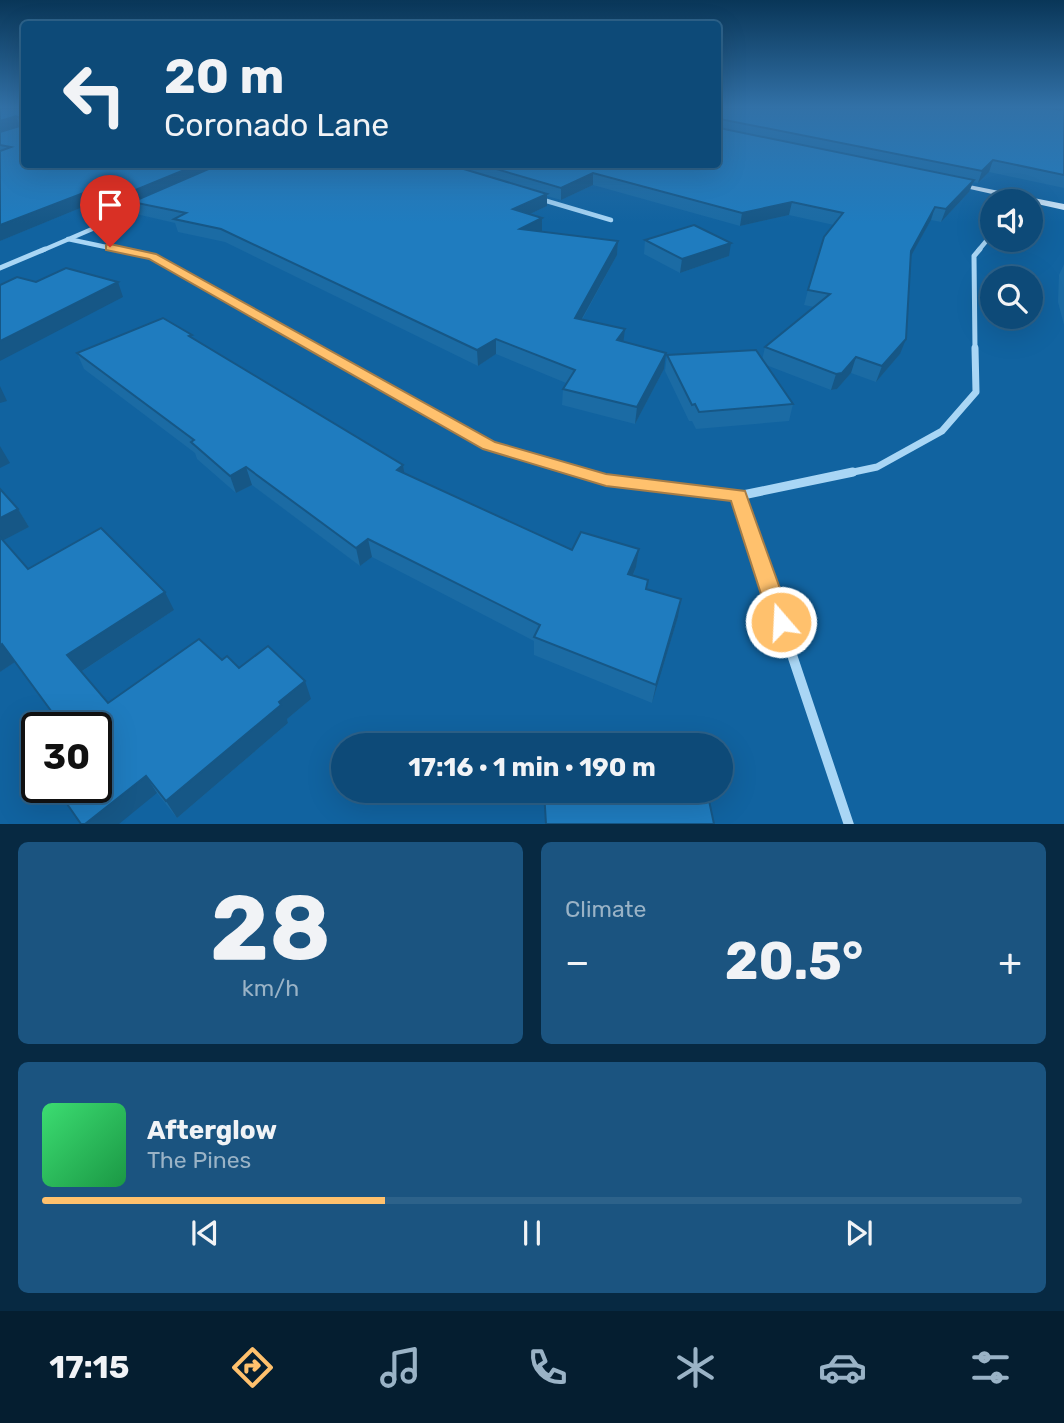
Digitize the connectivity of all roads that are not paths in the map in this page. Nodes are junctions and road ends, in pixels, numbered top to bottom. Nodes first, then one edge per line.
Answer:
1 (943, 181) edge
2 (980, 190) edge
3 (536, 198) edge
4 (1043, 204) edge
5 (142, 207) edge
6 (1064, 207) edge
7 (611, 220) dead end
8 (68, 239) junction
9 (980, 249) edge
10 (0, 268) edge
11 (738, 496) junction
12 (849, 824) edge

1 - 2 main road
3 - 7 street
4 - 6 main road
5 - 8 street
8 - 10 street
8 - 11 street
9 - 11 street
11 - 12 street

